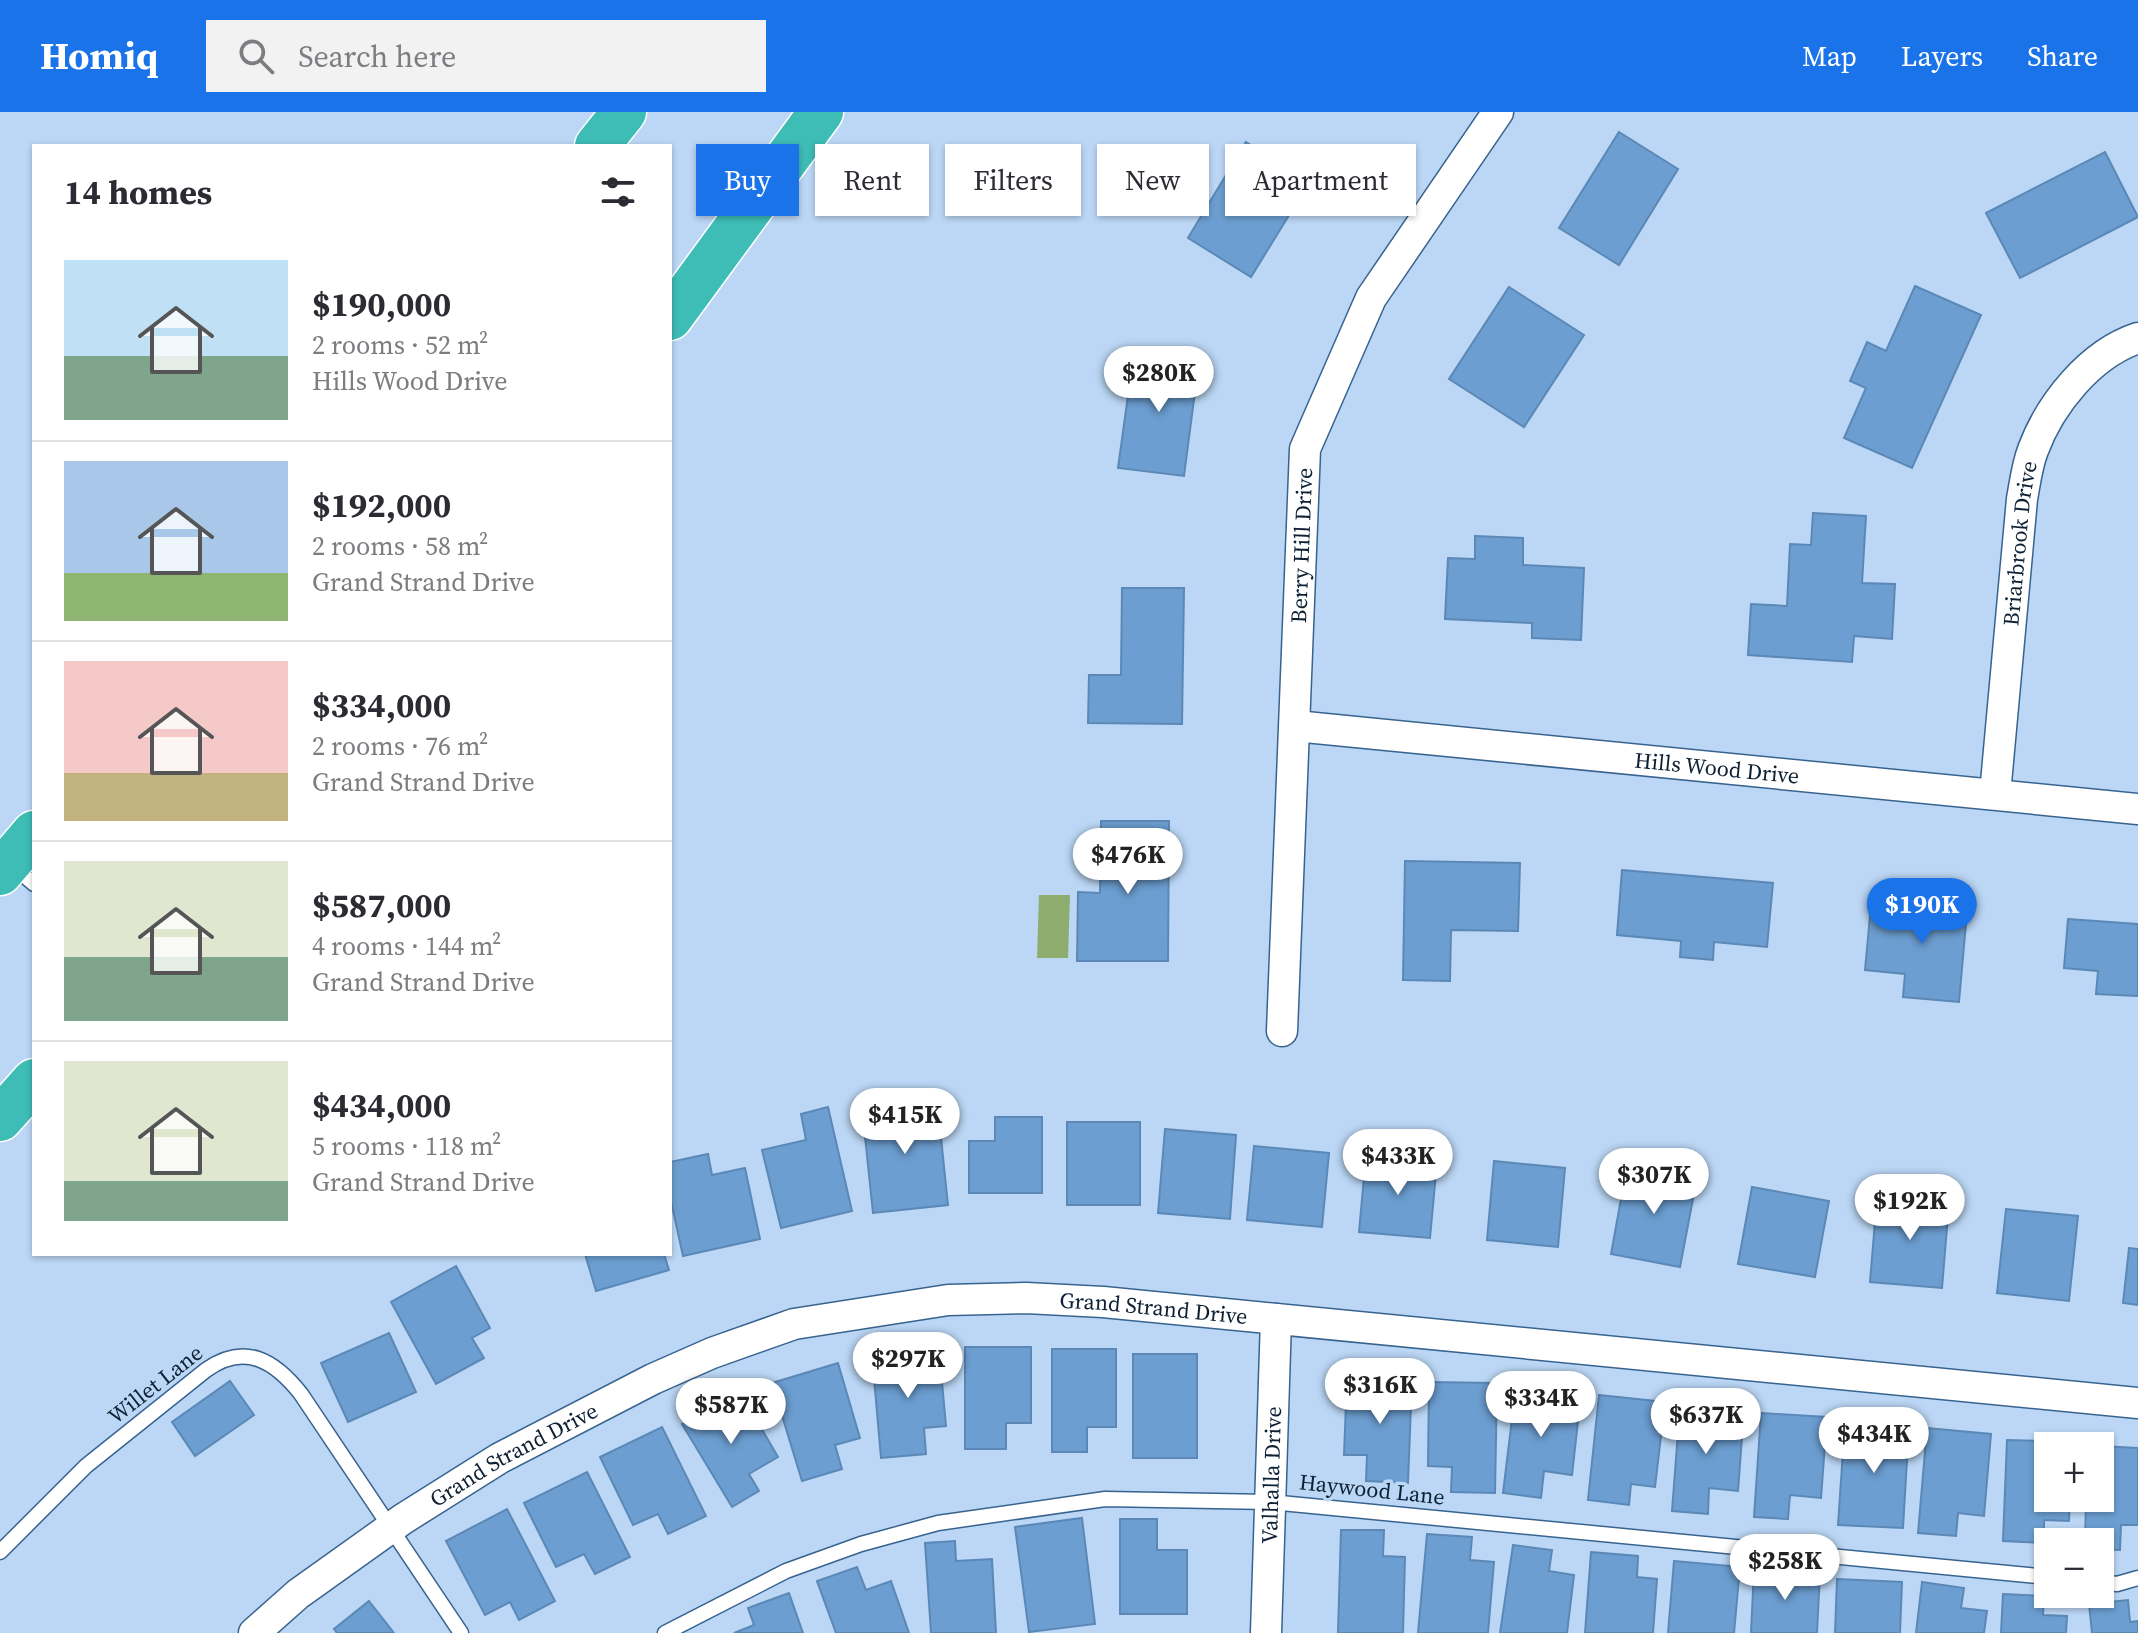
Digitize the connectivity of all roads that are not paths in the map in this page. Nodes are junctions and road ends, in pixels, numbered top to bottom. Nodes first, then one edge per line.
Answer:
1 (624, 112) edge
2 (821, 112) edge
3 (1498, 112) edge
4 (599, 144) edge
5 (672, 315) edge
6 (2138, 338) edge
7 (1295, 726) junction
8 (1995, 794) junction
9 (2138, 809) edge
10 (1282, 1031) dead end
11 (32, 1083) edge
12 (0, 1119) edge
13 (1276, 1319) junction
14 (2138, 1403) edge
15 (1270, 1502) junction
16 (389, 1529) junction
17 (0, 1552) edge
18 (2034, 1576) edge
19 (2138, 1578) edge
20 (2114, 1584) edge
21 (254, 1633) edge
22 (461, 1633) edge
23 (665, 1633) edge
24 (1266, 1633) edge

1 - 4 highway
2 - 5 highway
3 - 7 street, Berry Hill Drive
6 - 8 street, Briarbrook Drive
7 - 8 street, Hills Wood Drive
7 - 10 street, Berry Hill Drive
8 - 9 street, Hills Wood Drive
11 - 12 highway
13 - 14 street, Grand Strand Drive
13 - 15 street, Valhalla Drive
13 - 16 street, Grand Strand Drive
15 - 18 lane, Haywood Lane
15 - 23 lane, Haywood Lane
15 - 24 street, Valhalla Drive
16 - 17 lane, Willet Lane
16 - 21 street, Grand Strand Drive
16 - 22 lane, Willet Lane
19 - 20 lane

